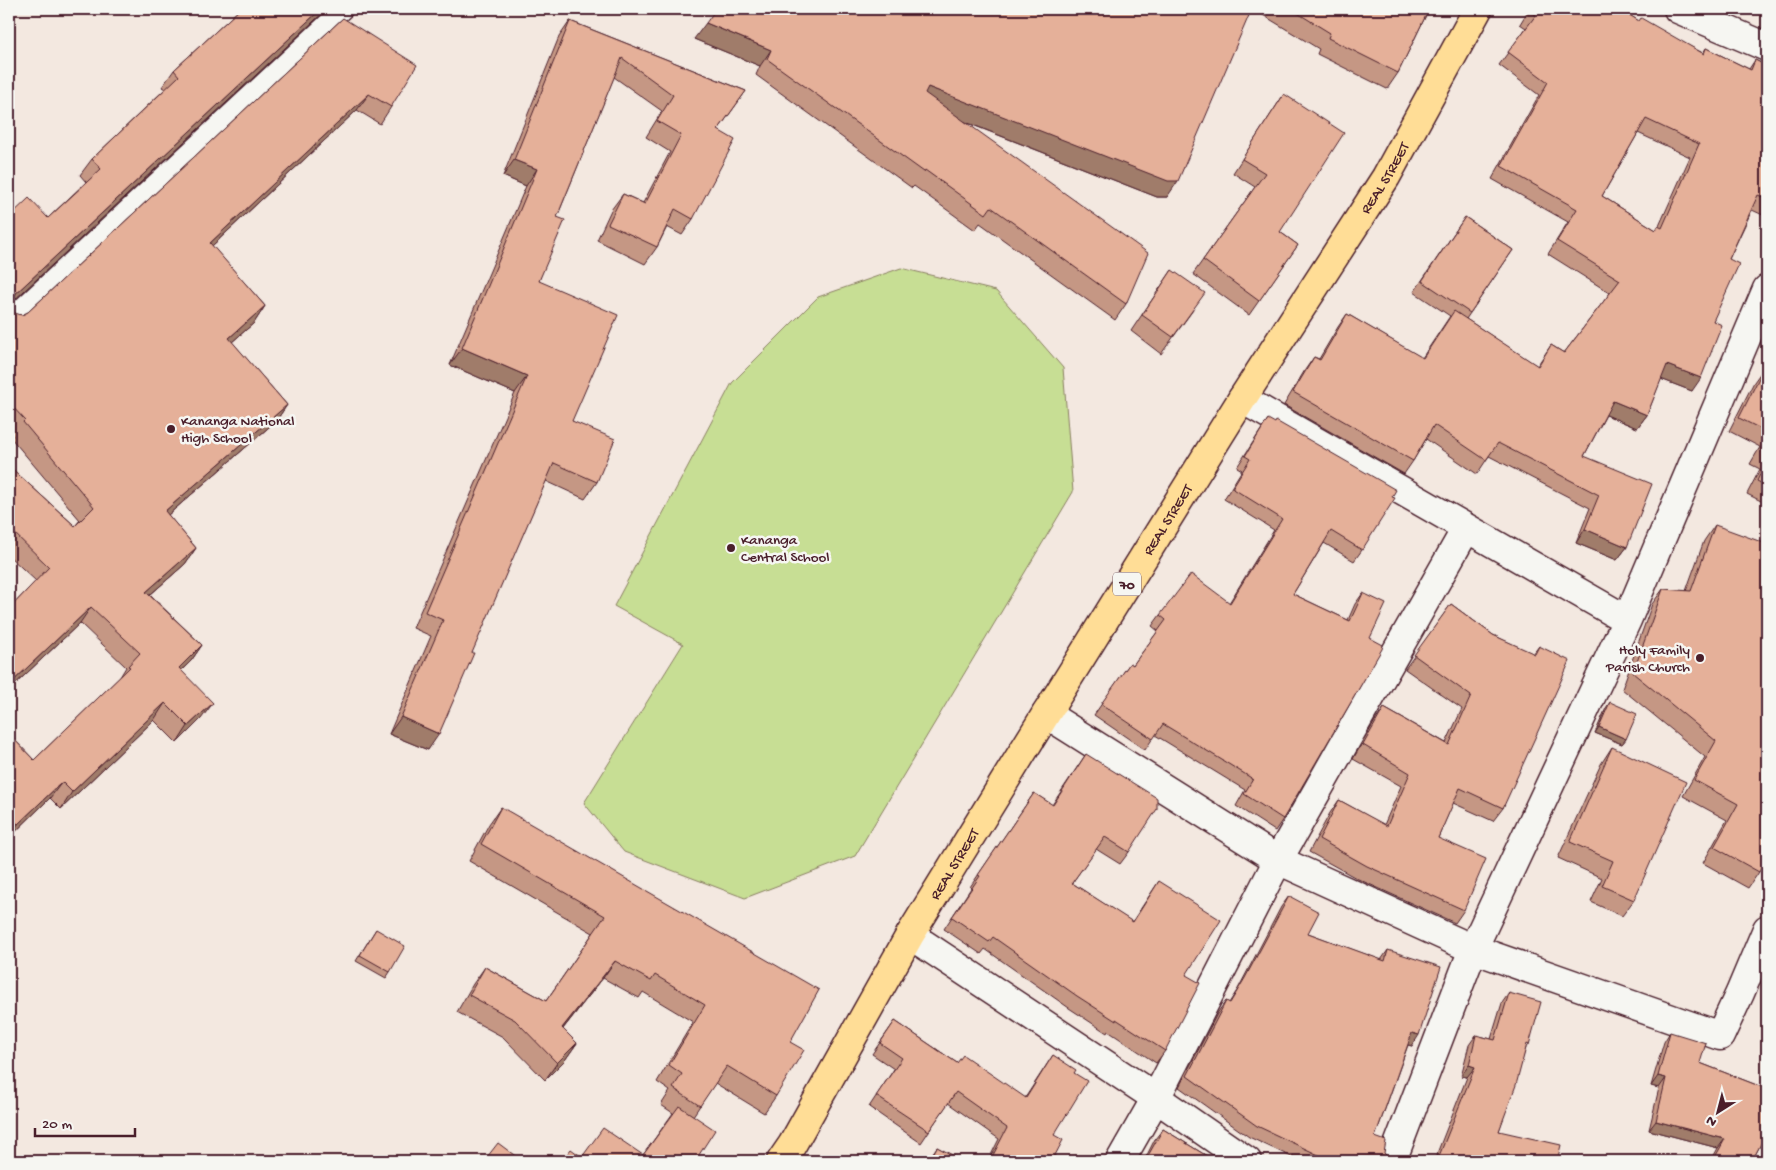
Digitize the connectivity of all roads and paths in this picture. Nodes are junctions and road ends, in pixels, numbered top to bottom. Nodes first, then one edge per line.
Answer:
1 (343, 9) edge
2 (1478, 9) edge
3 (1678, 9) edge
4 (1767, 47) edge
5 (1767, 289) edge
6 (9, 320) edge
7 (1242, 399) junction
8 (1466, 529) junction
9 (1627, 620) junction
10 (1046, 714) junction
11 (1278, 860) junction
12 (1767, 929) edge
13 (910, 935) junction
14 (1474, 949) junction
15 (1156, 1098) junction
16 (781, 1161) edge
17 (1120, 1161) edge
18 (1247, 1161) edge
19 (1392, 1161) edge

1 - 6 lane
2 - 7 highway, REAL STREET / 70
3 - 4 street
5 - 9 street
7 - 8 street
7 - 10 highway, REAL STREET / 70
8 - 9 street
8 - 11 street
9 - 14 street
10 - 11 street
10 - 13 highway, REAL STREET / 70
11 - 14 street
11 - 15 street
12 - 14 street
13 - 15 street
13 - 16 highway, REAL STREET / 70
14 - 19 street
15 - 17 street
15 - 18 street

